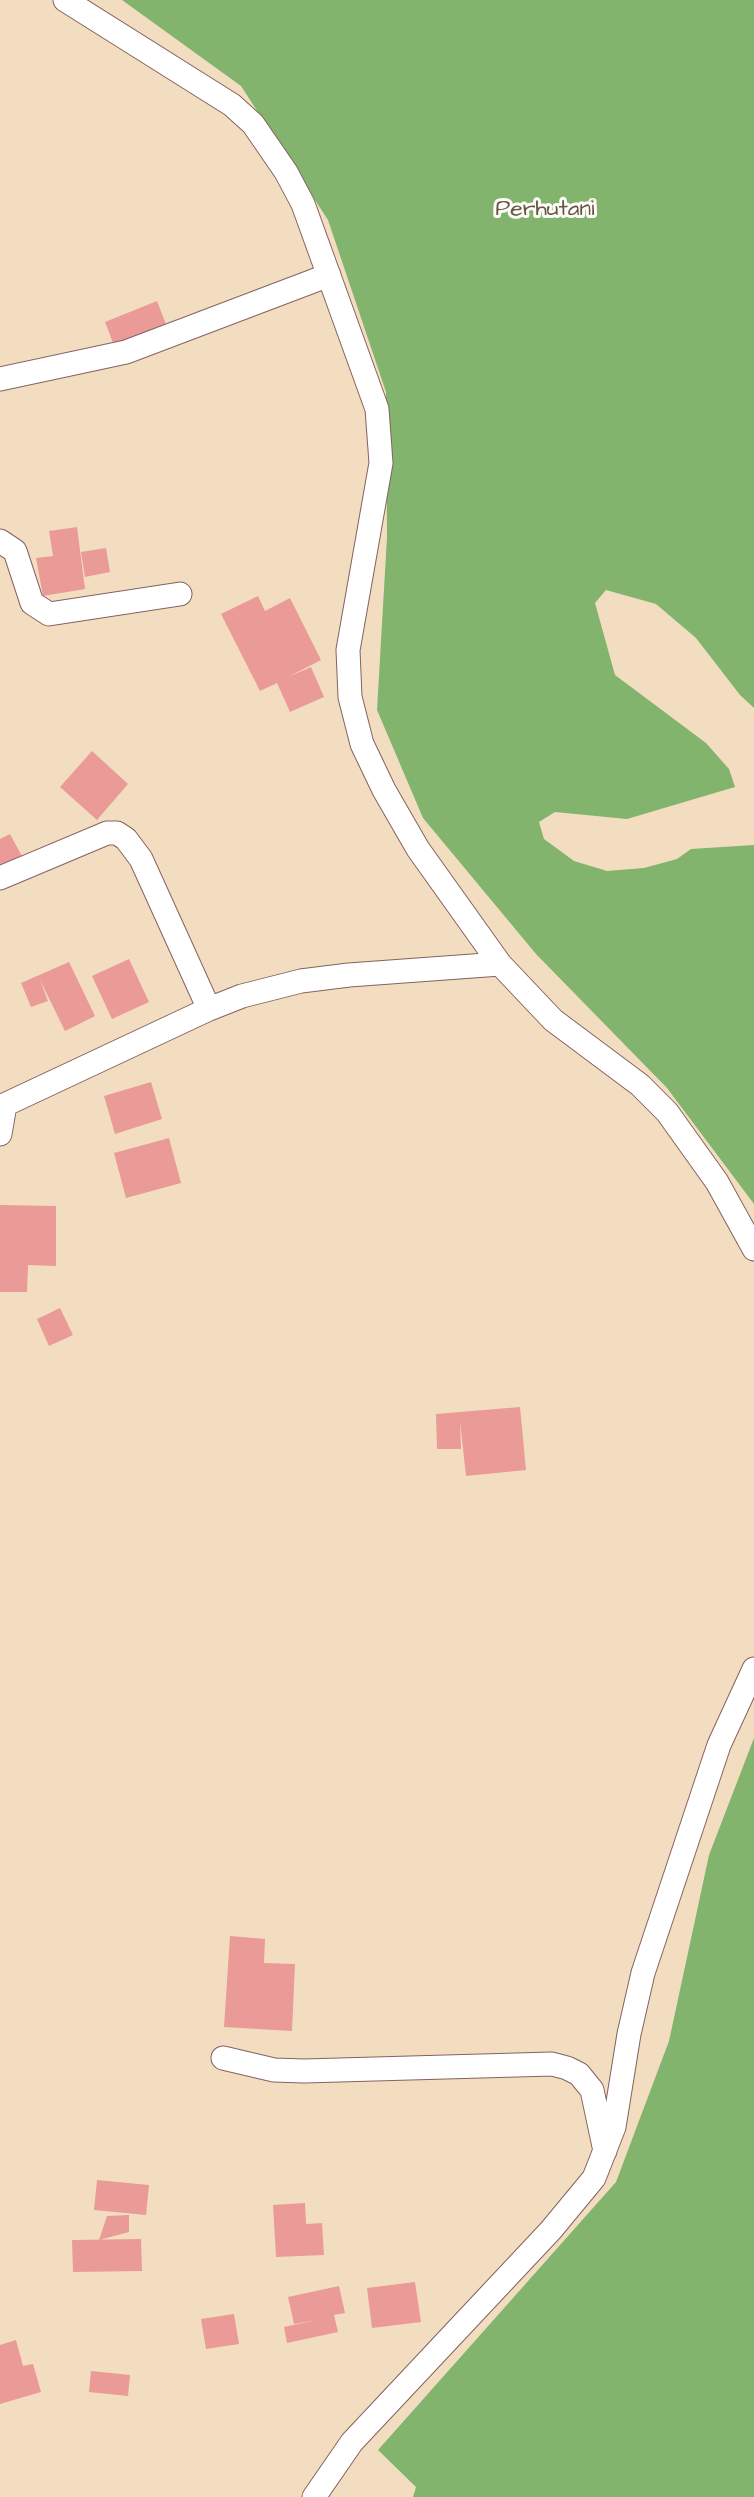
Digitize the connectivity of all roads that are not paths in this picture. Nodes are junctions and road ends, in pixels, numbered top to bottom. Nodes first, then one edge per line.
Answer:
1 (65, 0) edge
2 (329, 275) junction
3 (0, 379) edge
4 (0, 541) edge
5 (180, 594) dead end
6 (0, 878) edge
7 (500, 964) junction
8 (209, 1009) junction
9 (2, 1106) edge
10 (0, 1134) edge
11 (754, 1249) edge
12 (754, 1668) edge
13 (223, 2058) dead end
14 (606, 2154) junction
15 (316, 2495) edge
16 (294, 2497) edge

1 - 2 street
2 - 3 street
2 - 7 street
4 - 5 street
6 - 8 street
7 - 8 street
7 - 11 street
8 - 9 street
9 - 10 street
12 - 14 street
13 - 14 street
14 - 15 street
15 - 16 street

